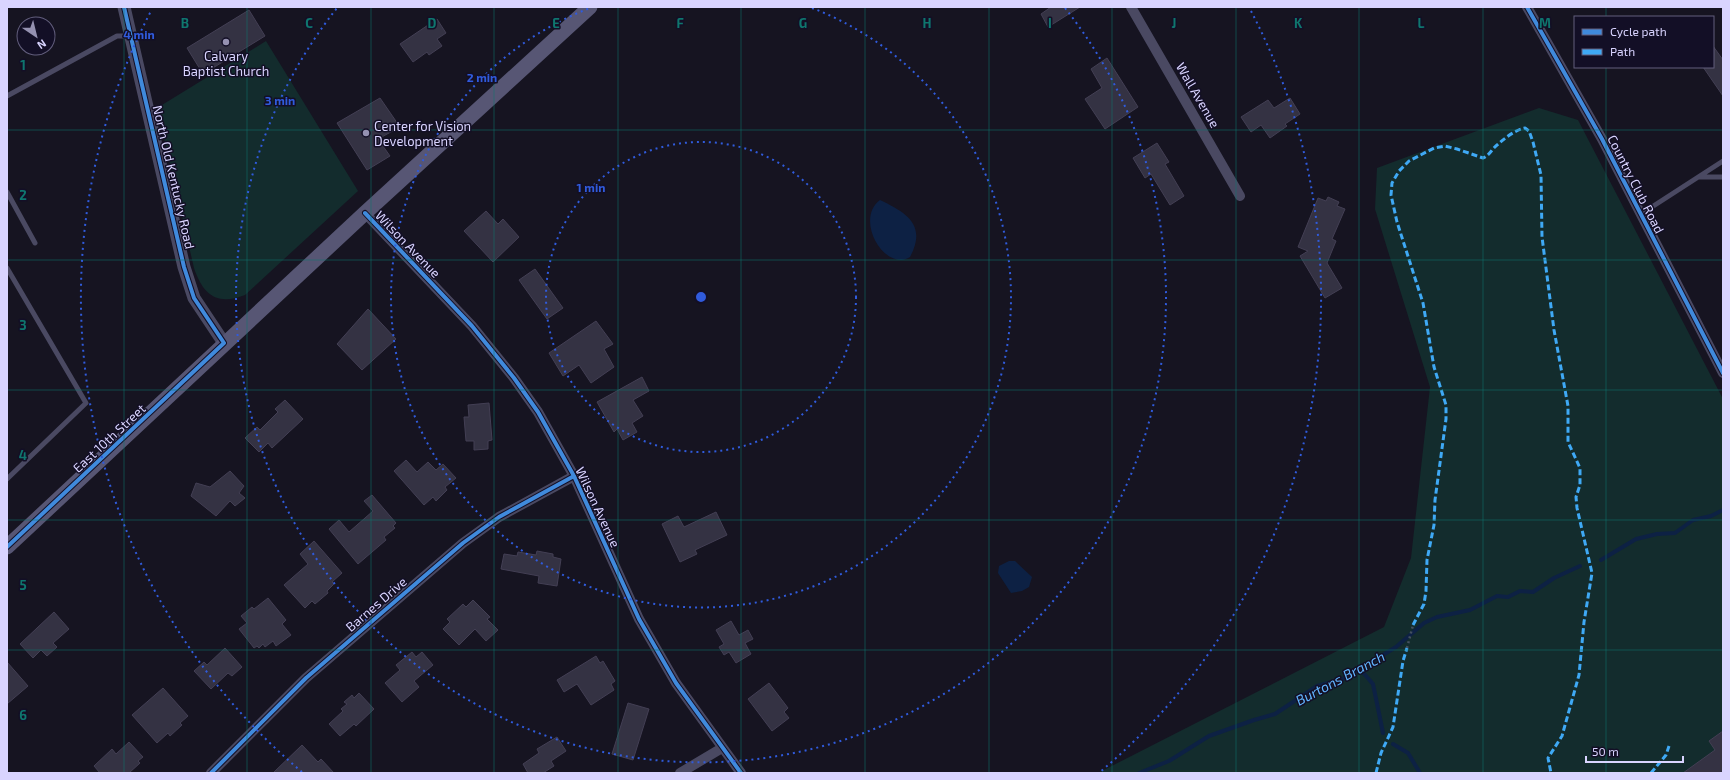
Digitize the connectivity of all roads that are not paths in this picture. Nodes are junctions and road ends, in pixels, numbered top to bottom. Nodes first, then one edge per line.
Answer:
1 (124, 7) edge
2 (590, 7) edge
3 (1131, 7) edge
4 (1527, 7) edge
5 (131, 36) junction
6 (7, 96) edge
7 (1723, 161) edge
8 (1723, 176) edge
9 (1698, 177) junction
10 (7, 192) edge
11 (1240, 196) dead end
12 (365, 213) junction
13 (1641, 214) junction
14 (35, 243) dead end
15 (7, 268) edge
16 (224, 343) junction
17 (1723, 373) edge
18 (574, 476) junction
19 (7, 479) edge
20 (7, 547) edge
21 (722, 748) junction
22 (211, 773) edge
23 (680, 773) edge
24 (741, 773) edge

1 - 5 street, North Old Kentucky Road
2 - 12 main road, East 10th Street
3 - 11 street, Wall Avenue
4 - 13 street, Country Club Road
5 - 6 lane
5 - 16 street, North Old Kentucky Road
7 - 9 lane
8 - 9 lane
9 - 13 lane
10 - 14 lane
12 - 16 main road, East 10th Street
12 - 18 street, Wilson Avenue
13 - 17 street, Country Club Road
15 - 19 lane
16 - 20 main road, East 10th Street
18 - 21 street, Wilson Avenue
18 - 22 street, Barnes Drive
21 - 23 street
21 - 24 street, Wilson Avenue

